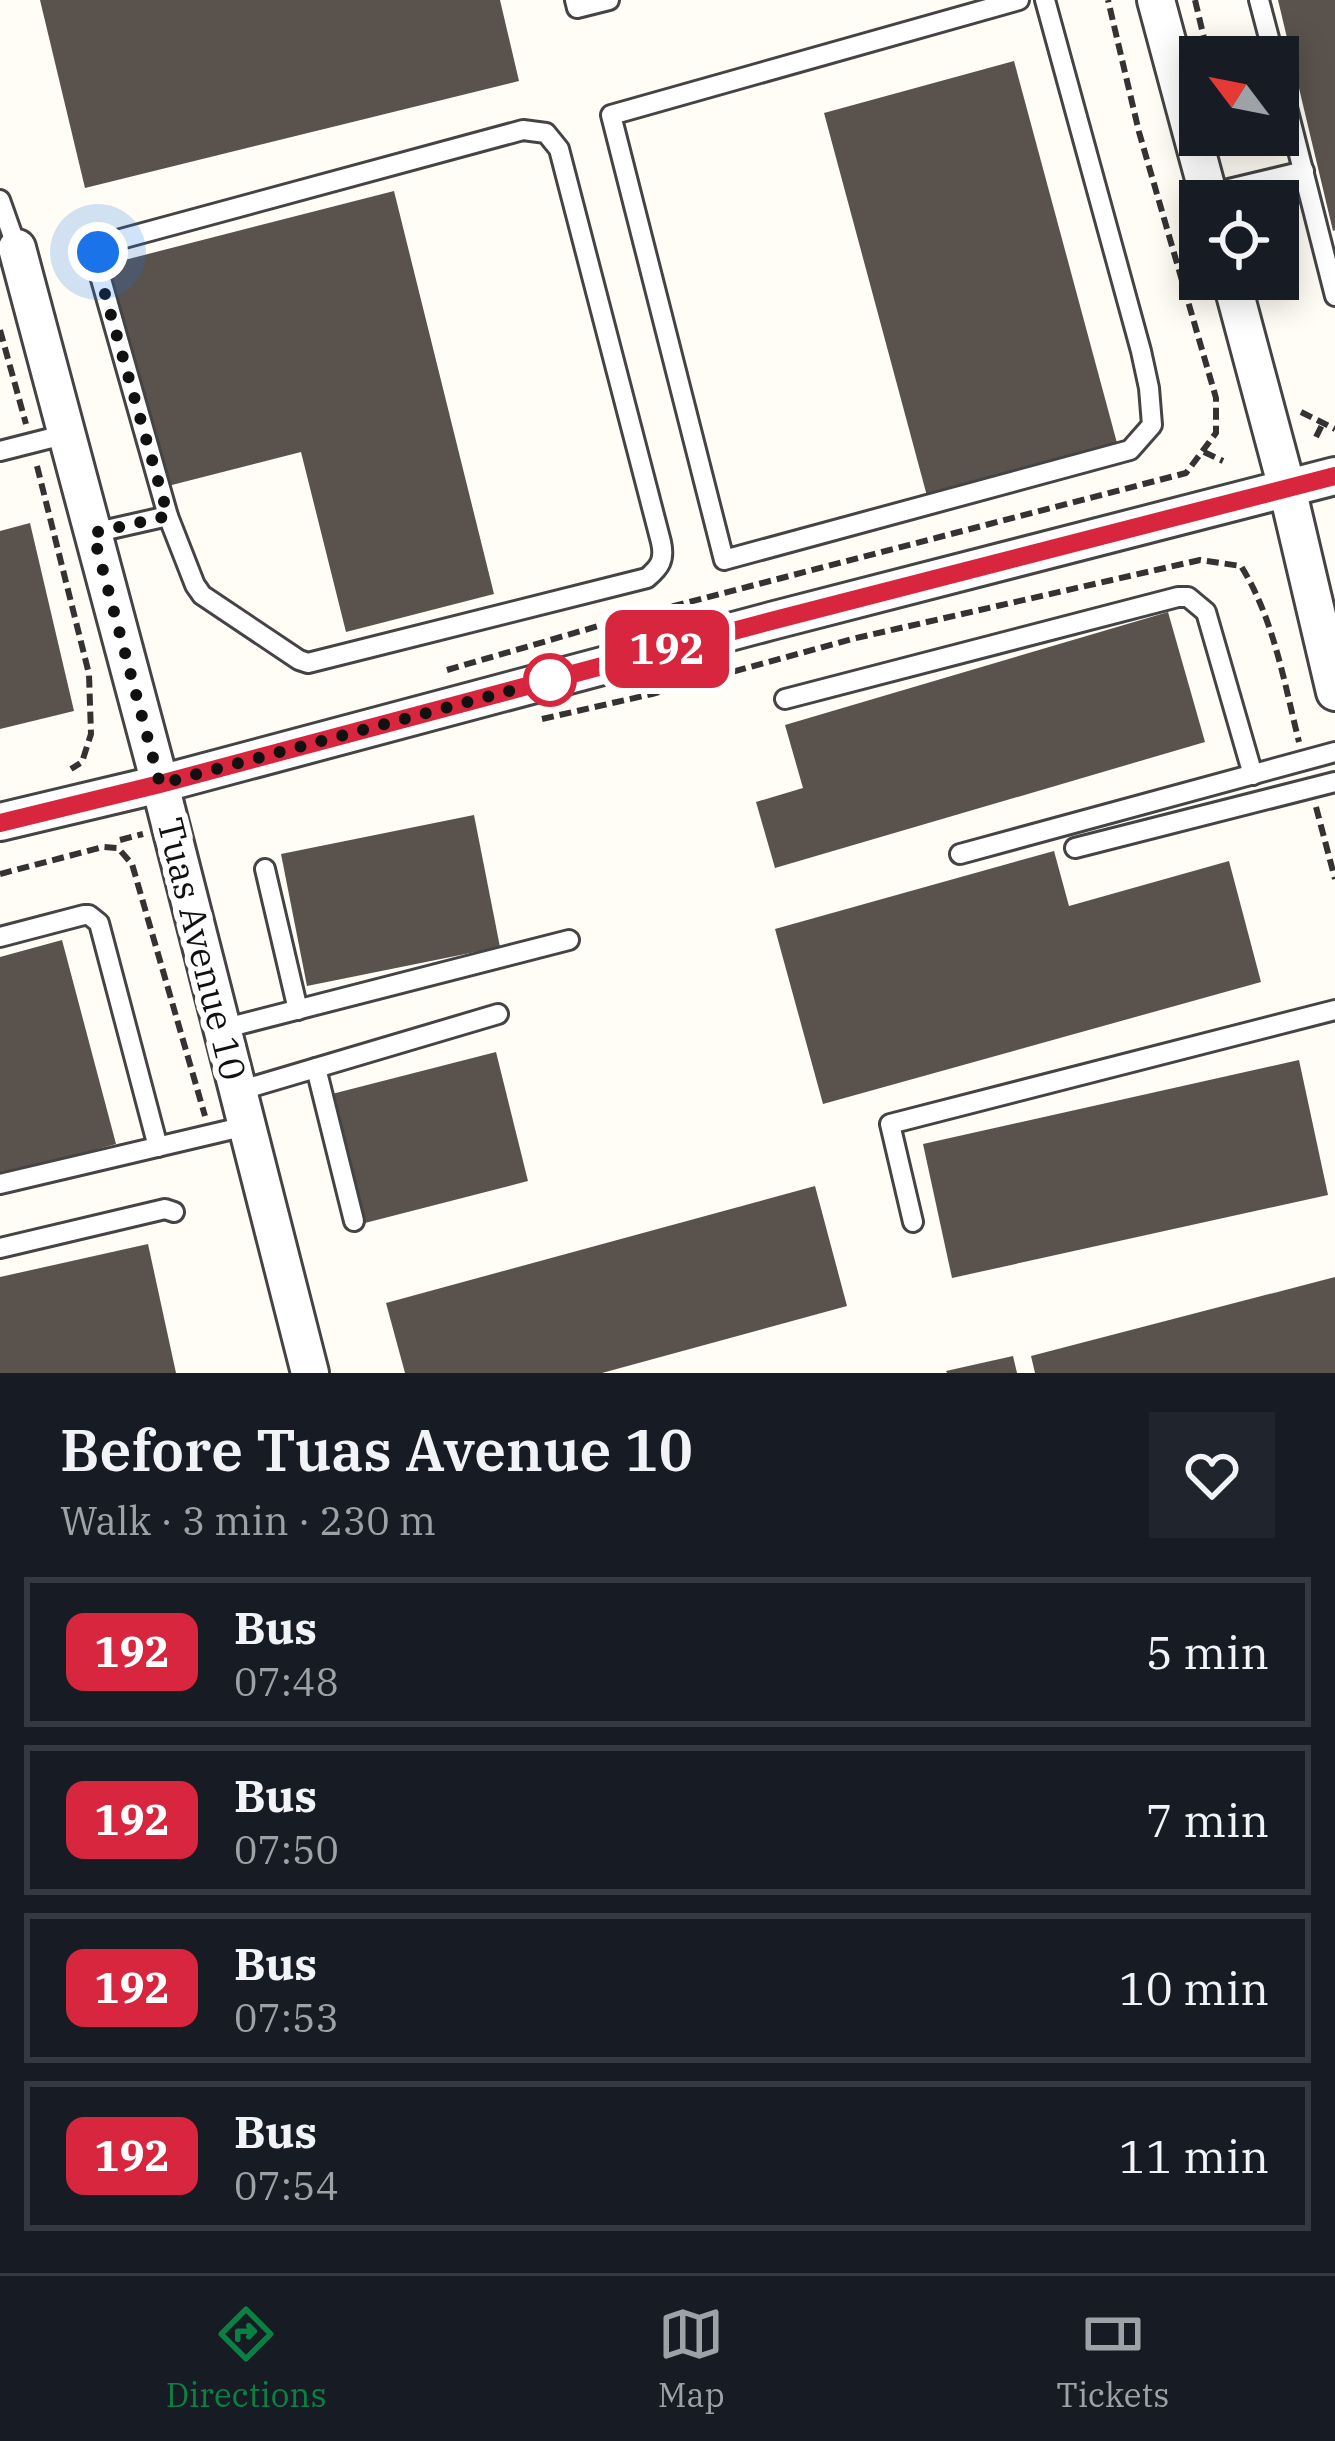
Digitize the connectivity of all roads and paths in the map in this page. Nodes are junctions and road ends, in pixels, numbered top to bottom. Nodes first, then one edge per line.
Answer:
1 (575, 0) edge
2 (609, 0) edge
3 (1018, 0) edge
4 (1045, 0) edge
5 (1108, 0) edge
6 (1156, 0) edge
7 (1195, 0) edge
8 (1259, 0) edge
9 (1203, 36) edge
10 (1268, 36) edge
11 (1299, 152) edge
12 (1304, 171) junction
13 (1204, 180) edge
14 (1272, 180) edge
15 (0, 200) edge
16 (17, 248) joint
17 (1335, 296) edge
18 (1237, 300) edge
19 (0, 330) edge
20 (1335, 429) edge
21 (1316, 436) dead end
22 (49, 438) junction
23 (0, 451) edge
24 (1204, 452) junction
25 (1223, 461) dead end
26 (1335, 476) edge
27 (1288, 488) junction
28 (168, 516) junction
29 (93, 533) junction
30 (431, 675) dead end
31 (1335, 692) edge
32 (785, 699) dead end
33 (1335, 752) edge
34 (1253, 775) junction
35 (59, 777) dead end
36 (1335, 782) edge
37 (160, 784) junction
38 (0, 822) edge
39 (1075, 848) dead end
40 (960, 854) dead end
41 (265, 869) dead end
42 (0, 874) edge
43 (0, 937) edge
44 (569, 940) dead end
45 (298, 1010) junction
46 (1335, 1010) edge
47 (498, 1014) dead end
48 (222, 1030) junction
49 (316, 1068) junction
50 (232, 1117) junction
51 (158, 1147) junction
52 (0, 1184) edge
53 (174, 1212) dead end
54 (354, 1221) dead end
55 (913, 1222) dead end
56 (0, 1248) edge
57 (310, 1373) edge

1 - 2 lane
3 - 4 lane
5 - 24 path
6 - 13 street
7 - 9 path
8 - 10 lane
11 - 12 lane
12 - 14 lane
12 - 17 lane
15 - 16 lane
16 - 22 street, Tuas Avenue 10
18 - 27 street
19 - 22 path
20 - 21 path
22 - 23 lane
22 - 29 street, Tuas Avenue 10
22 - 35 path
24 - 25 path
24 - 30 path
26 - 27 street
27 - 31 street
27 - 37 street
28 - 28 lane
28 - 29 lane
29 - 37 street, Tuas Avenue 10
32 - 34 lane
33 - 34 lane
34 - 40 lane
36 - 39 lane
37 - 38 street
37 - 48 street, Tuas Avenue 10
41 - 45 lane
42 - 50 path
43 - 51 lane
44 - 45 lane
45 - 48 lane
46 - 55 lane
47 - 49 lane
48 - 50 street, Tuas Avenue 10
49 - 50 lane
49 - 54 lane
50 - 51 lane
50 - 57 street, Tuas Avenue 10
51 - 52 lane
53 - 56 lane

